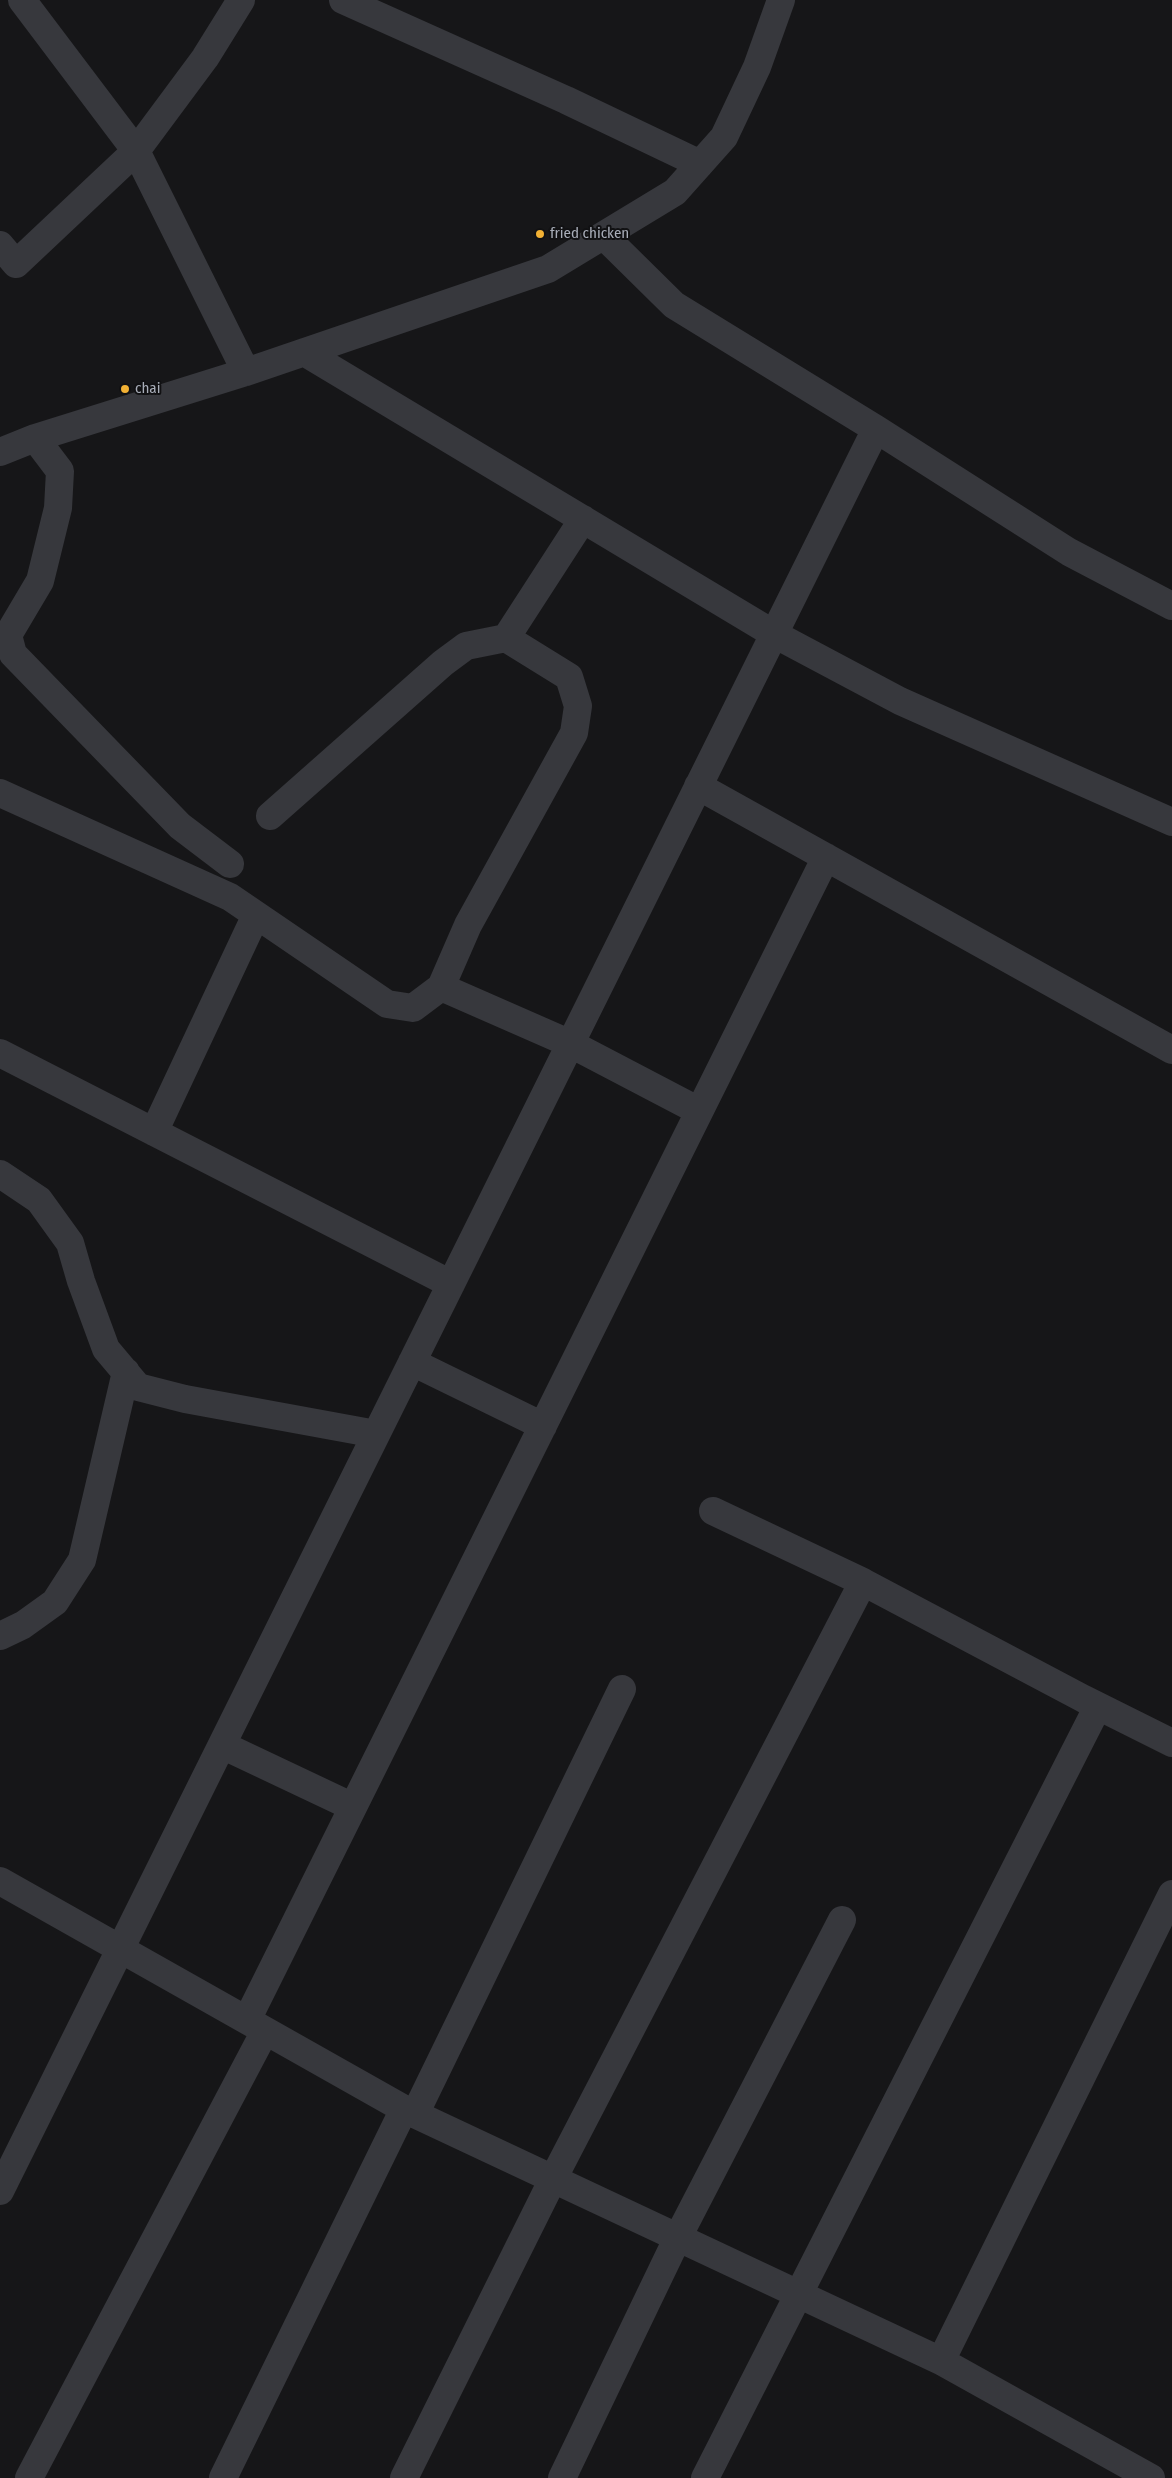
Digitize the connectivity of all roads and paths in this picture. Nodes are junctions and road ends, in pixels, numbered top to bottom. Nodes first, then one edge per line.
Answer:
1 (22, 0) edge
2 (241, 0) edge
3 (343, 0) edge
4 (781, 0) edge
5 (136, 151) junction
6 (700, 164) junction
7 (604, 236) junction
8 (5, 263) edge
9 (304, 352) junction
10 (246, 372) junction
11 (876, 429) junction
12 (35, 438) junction
13 (0, 452) edge
14 (583, 519) junction
15 (1172, 606) edge
16 (774, 634) junction
17 (506, 638) junction
18 (698, 786) junction
19 (0, 794) edge
20 (270, 816) dead end
21 (1172, 822) edge
22 (826, 857) junction
23 (230, 864) dead end
24 (256, 915) junction
25 (441, 987) junction
26 (571, 1044) junction
27 (1172, 1050) edge
28 (0, 1053) edge
29 (699, 1111) junction
30 (154, 1132) junction
31 (0, 1174) edge
32 (451, 1284) junction
33 (412, 1362) junction
34 (126, 1372) junction
35 (543, 1426) junction
36 (376, 1434) junction
37 (713, 1511) dead end
38 (863, 1582) junction
39 (0, 1636) edge
40 (622, 1689) dead end
41 (1098, 1706) junction
42 (1172, 1743) edge
43 (222, 1745) junction
44 (353, 1807) junction
45 (0, 1882) edge
46 (1172, 1894) edge
47 (842, 1920) dead end
48 (121, 1949) junction
49 (256, 2025) junction
50 (410, 2112) junction
51 (553, 2179) junction
52 (0, 2191) edge
53 (678, 2237) junction
54 (799, 2294) junction
55 (941, 2361) junction
56 (29, 2478) edge
57 (223, 2478) edge
58 (404, 2478) edge
59 (562, 2478) edge
60 (705, 2478) edge
61 (1151, 2478) edge

1 - 5 street
2 - 5 street
3 - 6 street
4 - 6 street
5 - 8 street
5 - 10 street
6 - 7 street
7 - 9 street
7 - 11 street
9 - 10 street
9 - 14 street
10 - 12 street
11 - 15 street
11 - 16 street
12 - 13 street
12 - 23 street
14 - 16 street
14 - 17 street
16 - 18 street
16 - 21 street
17 - 20 street
17 - 25 street
18 - 22 street
18 - 26 street
19 - 24 street
22 - 27 street
22 - 29 street
24 - 25 street
24 - 30 street
25 - 26 street
26 - 29 street
26 - 32 street
28 - 30 street
29 - 35 street
30 - 32 street
31 - 34 street
32 - 33 street
33 - 35 street
33 - 36 street
34 - 36 street
34 - 39 street
35 - 44 street
36 - 43 street
37 - 38 street
38 - 41 street
38 - 51 street
40 - 50 street
41 - 42 street
41 - 54 street
43 - 44 street
43 - 48 street
44 - 49 street
45 - 48 street
46 - 55 street
47 - 53 street
48 - 49 street
48 - 52 street
49 - 50 street
49 - 56 street
50 - 51 street
50 - 57 street
51 - 53 street
51 - 58 street
53 - 54 street
53 - 59 street
54 - 55 street
54 - 60 street
55 - 61 street

